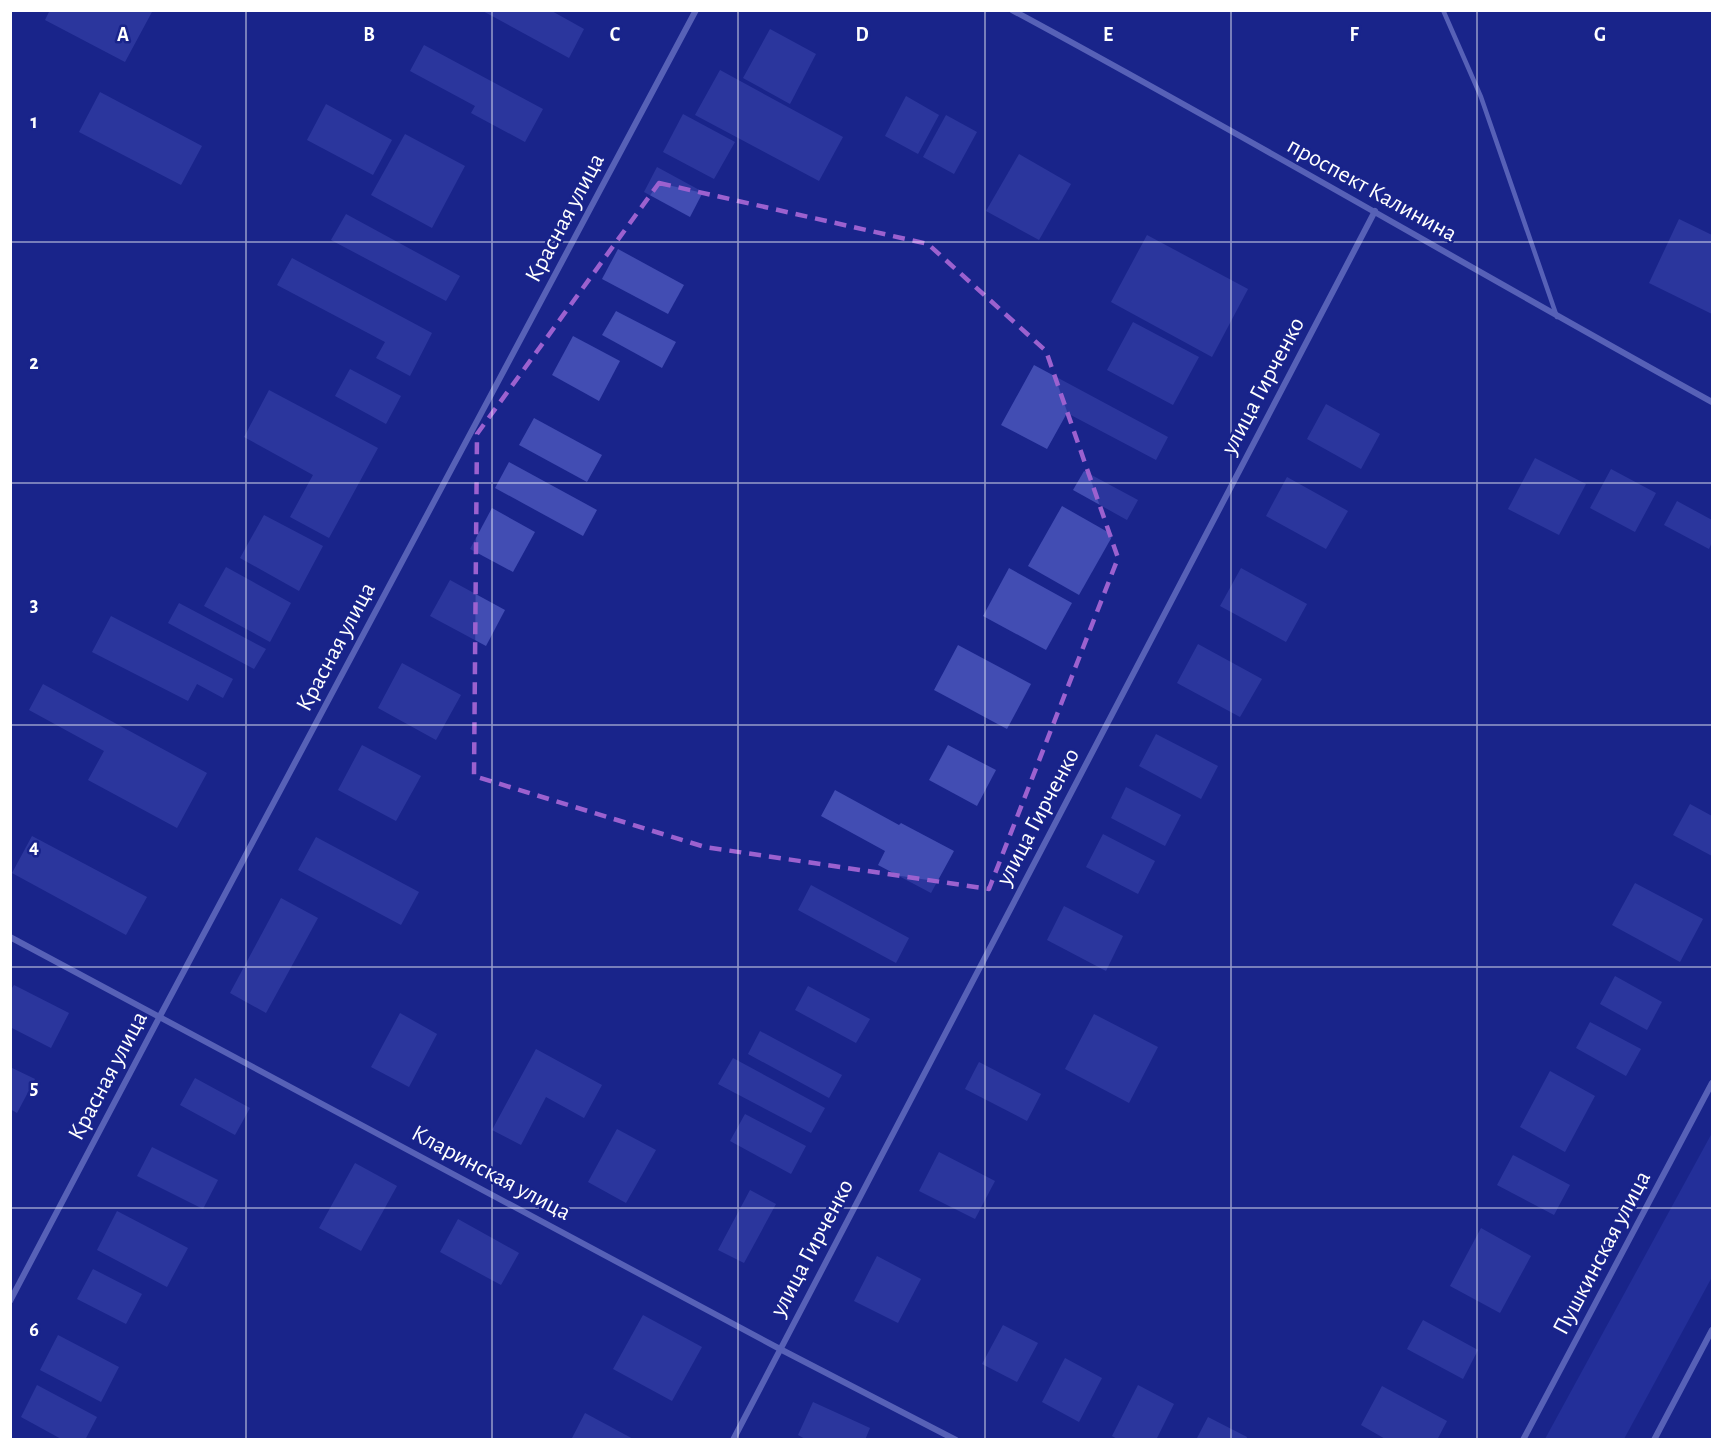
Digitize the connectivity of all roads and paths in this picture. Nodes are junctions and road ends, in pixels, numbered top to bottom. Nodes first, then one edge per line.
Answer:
1 (696, 10) edge
2 (1443, 10) edge
3 (1014, 11) edge
4 (1375, 211) junction
5 (1557, 316) junction
6 (1713, 402) edge
7 (10, 937) edge
8 (160, 1016) junction
9 (1713, 1083) edge
10 (10, 1301) edge
11 (1713, 1330) edge
12 (780, 1349) junction
13 (733, 1440) edge
14 (956, 1440) edge
15 (1523, 1440) edge
16 (1654, 1440) edge

1 - 8 street, Красная улица
2 - 5 lane
3 - 4 street, проспект Калинина
4 - 5 street, проспект Калинина
4 - 12 street, улица Гирченко
5 - 6 street, проспект Калинина
7 - 8 street, Кларинская улица
8 - 10 street, Красная улица
8 - 12 street, Кларинская улица
9 - 15 street, Пушкинская улица
11 - 16 street
12 - 13 street, улица Гирченко
12 - 14 street, Кларинская улица

